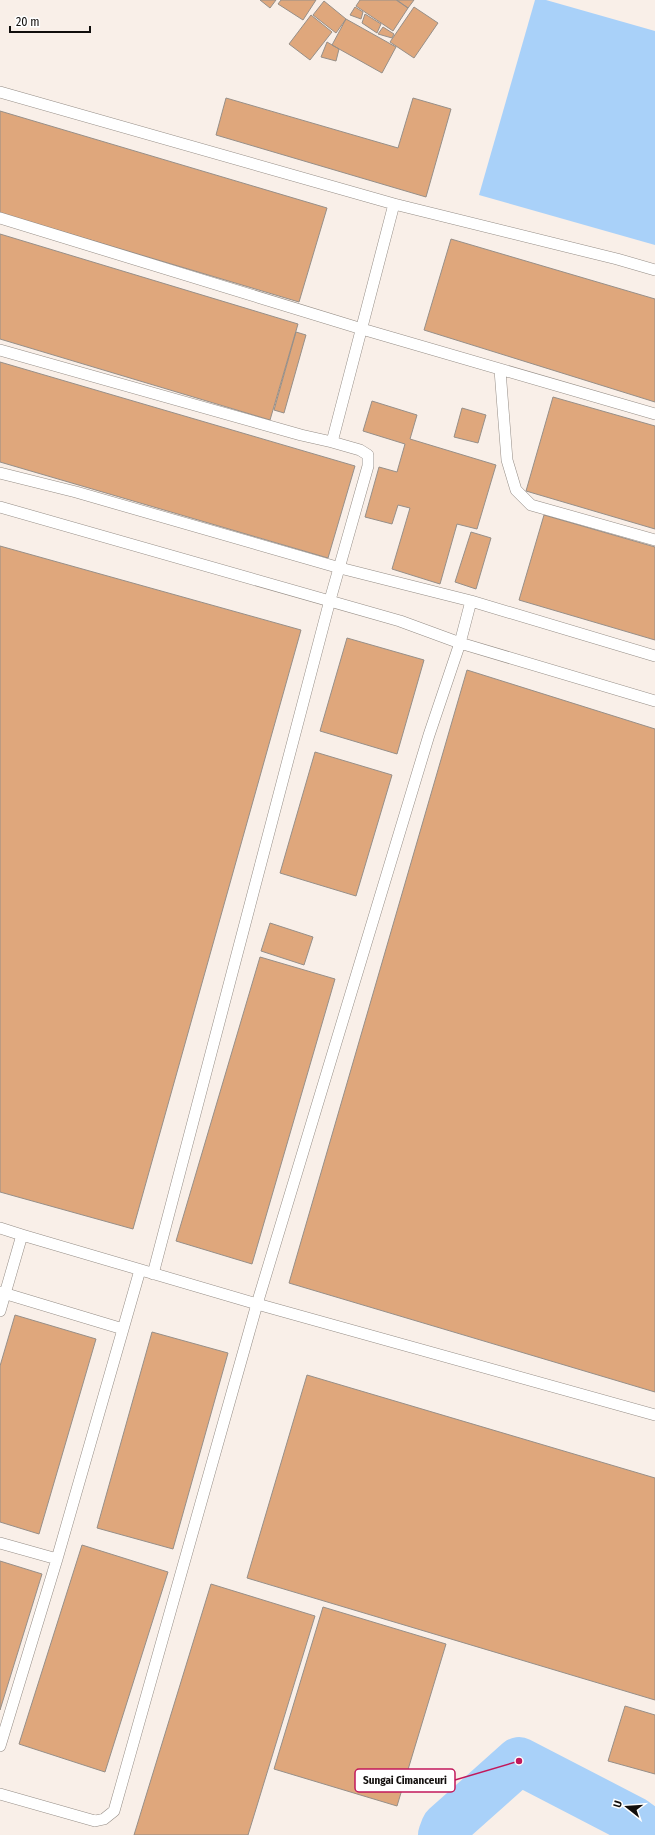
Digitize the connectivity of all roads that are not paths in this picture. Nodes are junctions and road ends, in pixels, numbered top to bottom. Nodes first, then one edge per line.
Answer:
1 (0, 92) edge
2 (394, 204) junction
3 (0, 218) edge
4 (655, 270) edge
5 (362, 329) junction
6 (0, 350) edge
7 (500, 370) junction
8 (655, 414) edge
9 (332, 442) junction
10 (0, 473) edge
11 (0, 507) edge
12 (655, 540) edge
13 (340, 568) junction
14 (330, 600) junction
15 (471, 601) junction
16 (460, 643) junction
17 (655, 656) edge
18 (655, 701) edge
19 (0, 1228) edge
20 (22, 1235) junction
21 (140, 1270) junction
22 (153, 1274) junction
23 (2, 1292) edge
24 (257, 1304) junction
25 (0, 1311) edge
26 (123, 1329) junction
27 (655, 1415) edge
28 (0, 1543) edge
29 (57, 1559) junction
30 (0, 1746) edge
31 (0, 1794) edge

1 - 2 lane
2 - 4 lane
2 - 5 lane
3 - 5 lane
5 - 7 lane
5 - 9 lane
6 - 9 lane
7 - 8 lane
7 - 12 lane
9 - 13 lane
10 - 13 lane
11 - 14 lane
13 - 14 lane
13 - 15 lane
14 - 16 lane
14 - 22 lane
15 - 16 lane
15 - 17 lane
16 - 18 lane
16 - 24 lane
19 - 20 lane
20 - 21 lane
20 - 23 lane
21 - 22 lane
21 - 26 lane
22 - 24 lane
23 - 25 lane
23 - 26 lane
24 - 27 lane
24 - 31 lane
26 - 29 lane
28 - 29 lane
29 - 30 lane

